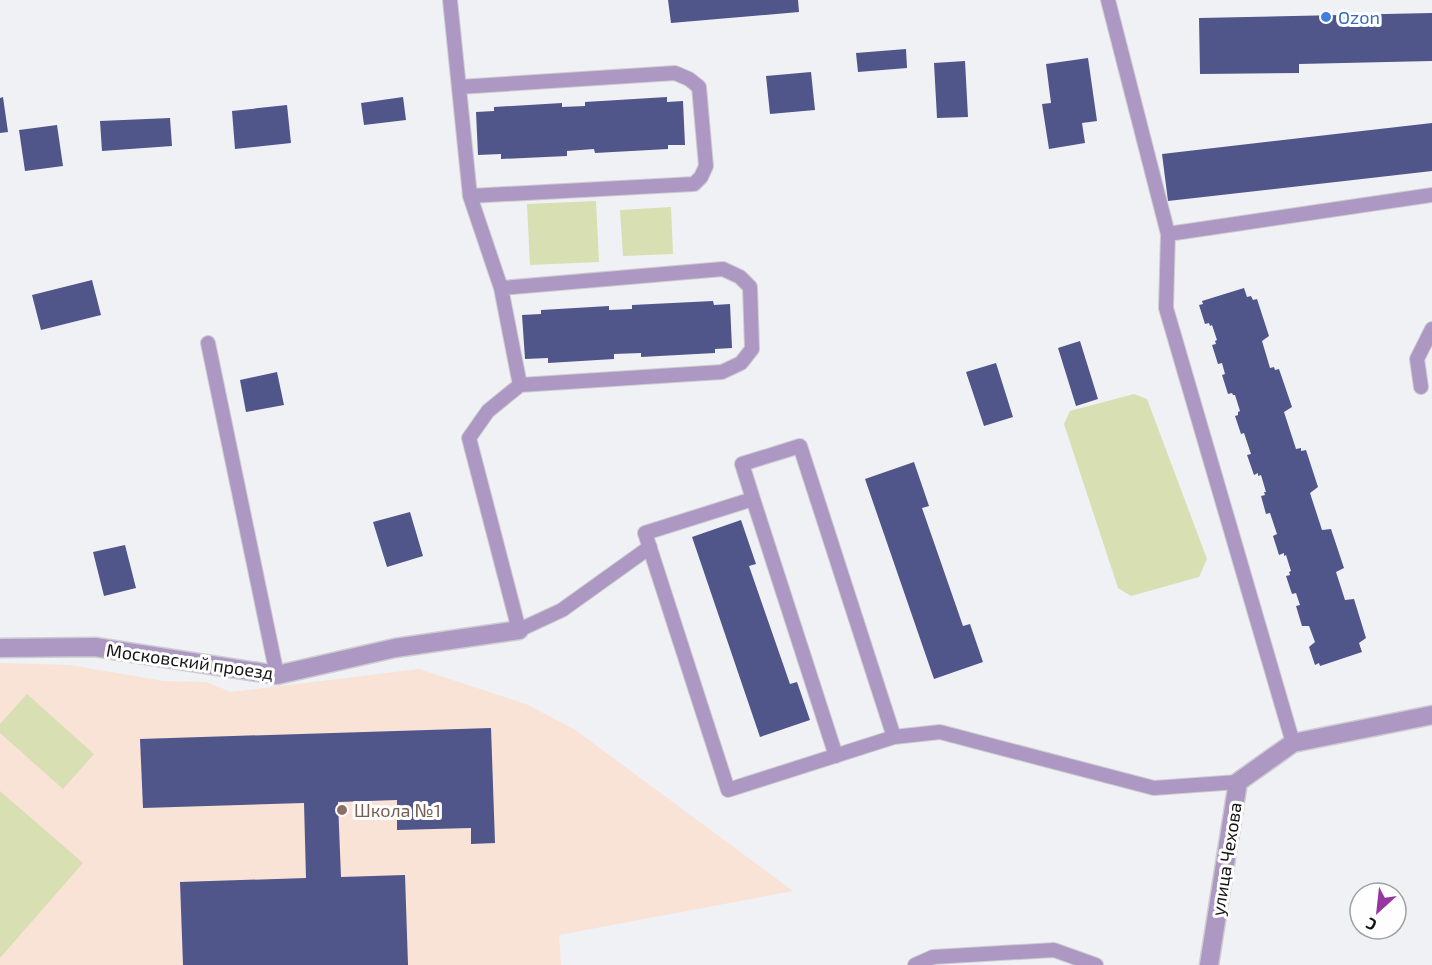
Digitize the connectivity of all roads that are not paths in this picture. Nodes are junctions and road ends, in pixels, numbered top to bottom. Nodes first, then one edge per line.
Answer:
1 (450, 0) edge
2 (1107, 0) edge
3 (459, 87) junction
4 (1432, 195) edge
5 (470, 196) junction
6 (1168, 234) junction
7 (501, 288) junction
8 (1432, 329) edge
9 (208, 343) dead end
10 (520, 385) junction
11 (1420, 387) dead end
12 (753, 499) junction
13 (650, 547) junction
14 (519, 630) junction
15 (0, 648) edge
16 (277, 675) junction
17 (1432, 715) edge
18 (894, 737) junction
19 (1293, 743) junction
20 (836, 756) junction
21 (1238, 782) junction
22 (915, 965) edge
23 (1096, 965) edge
24 (1209, 965) edge

1 - 3 lane
2 - 6 lane
3 - 5 lane
3 - 5 lane
4 - 6 lane
5 - 7 lane
6 - 19 lane
7 - 10 lane
7 - 10 lane
8 - 11 lane
9 - 16 lane
10 - 14 lane
12 - 13 lane
12 - 18 lane
12 - 20 lane
13 - 14 lane
13 - 20 lane
14 - 16 street, Московский проезд
15 - 16 street, Московский проезд
17 - 19 street, улица Чехова
18 - 20 lane
18 - 21 lane
19 - 21 street, улица Чехова
21 - 24 street, улица Чехова
22 - 23 lane

